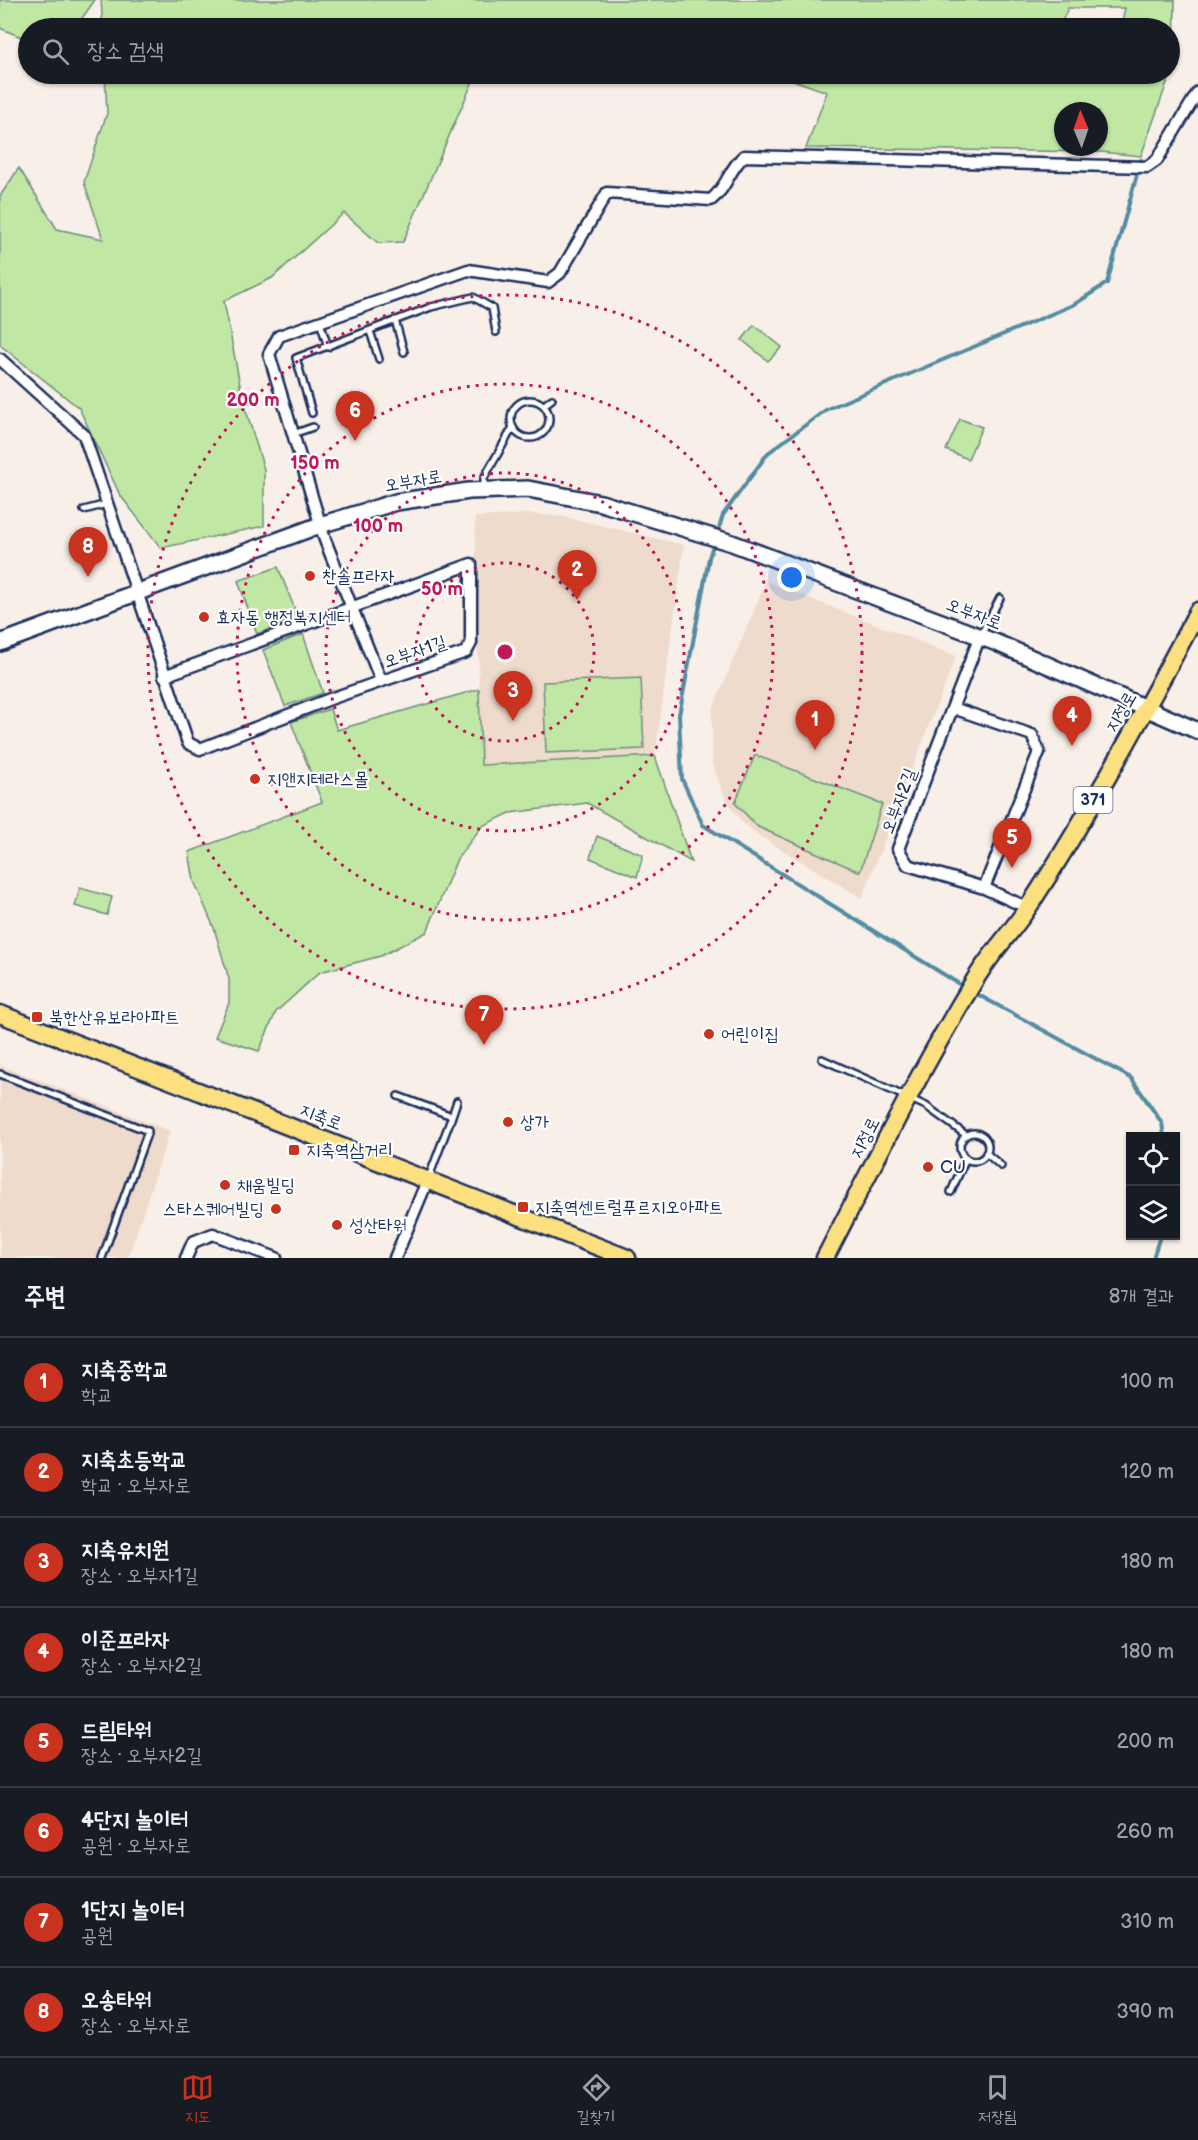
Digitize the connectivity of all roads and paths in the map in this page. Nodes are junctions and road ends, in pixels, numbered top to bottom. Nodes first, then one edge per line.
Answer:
1 (1198, 92) edge
2 (395, 320) junction
3 (320, 322) junction
4 (370, 331) junction
5 (496, 332) dead end
6 (328, 347) junction
7 (404, 352) dead end
8 (0, 358) edge
9 (379, 359) dead end
10 (552, 399) dead end
11 (544, 405) junction
12 (312, 413) dead end
13 (513, 427) junction
14 (313, 428) dead end
15 (292, 434) junction
16 (484, 490) junction
17 (109, 503) junction
18 (84, 510) dead end
19 (320, 525) junction
20 (138, 594) junction
21 (1000, 598) dead end
22 (351, 608) junction
23 (1198, 611) edge
24 (980, 636) junction
25 (0, 643) edge
26 (164, 676) junction
27 (381, 681) junction
28 (953, 708) junction
29 (1146, 710) junction
30 (1198, 731) edge
31 (984, 888) junction
32 (1028, 908) junction
33 (0, 1014) edge
34 (822, 1059) dead end
35 (0, 1074) edge
36 (399, 1096) dead end
37 (907, 1097) junction
38 (458, 1101) dead end
39 (452, 1116) junction
40 (966, 1135) junction
41 (986, 1153) junction
42 (966, 1158) junction
43 (1000, 1166) dead end
44 (428, 1179) junction
45 (951, 1191) dead end
46 (102, 1258) edge
47 (186, 1258) edge
48 (276, 1258) edge
49 (395, 1258) edge
50 (627, 1258) edge
51 (825, 1258) edge

1 - 3 street
2 - 4 lane
2 - 5 lane
2 - 7 lane
3 - 6 lane
3 - 15 street
4 - 6 lane
4 - 9 lane
6 - 12 lane
8 - 17 street
10 - 11 lane
11 - 13 lane
11 - 13 lane
13 - 16 lane
14 - 15 lane
15 - 19 street
16 - 19 main road, 오부자로
16 - 24 main road, 오부자로
17 - 18 lane
17 - 20 street
19 - 20 main road, 오부자로
19 - 22 street
20 - 25 main road, 오부자로
20 - 26 street, 오부자1길
21 - 24 lane
22 - 26 street, 오부자1길
22 - 27 street
22 - 27 street, 오부자1길
23 - 29 main road, 지정로 / 371
24 - 28 street, 오부자2길
24 - 29 main road, 오부자로
26 - 27 street, 오부자1길
28 - 31 street
28 - 31 street, 오부자2길
29 - 30 main road, 오부자로
29 - 32 main road, 지정로 / 371
31 - 32 street, 오부자2길
32 - 37 main road, 지정로 / 371
33 - 44 main road, 지축로
34 - 37 lane
35 - 46 lane
36 - 39 lane
37 - 40 lane
37 - 51 main road, 지정로 / 371
38 - 39 lane
39 - 44 lane
40 - 41 lane
40 - 42 lane
41 - 42 lane
41 - 43 lane
42 - 45 lane
44 - 49 street
44 - 50 main road, 지축로
47 - 48 street

